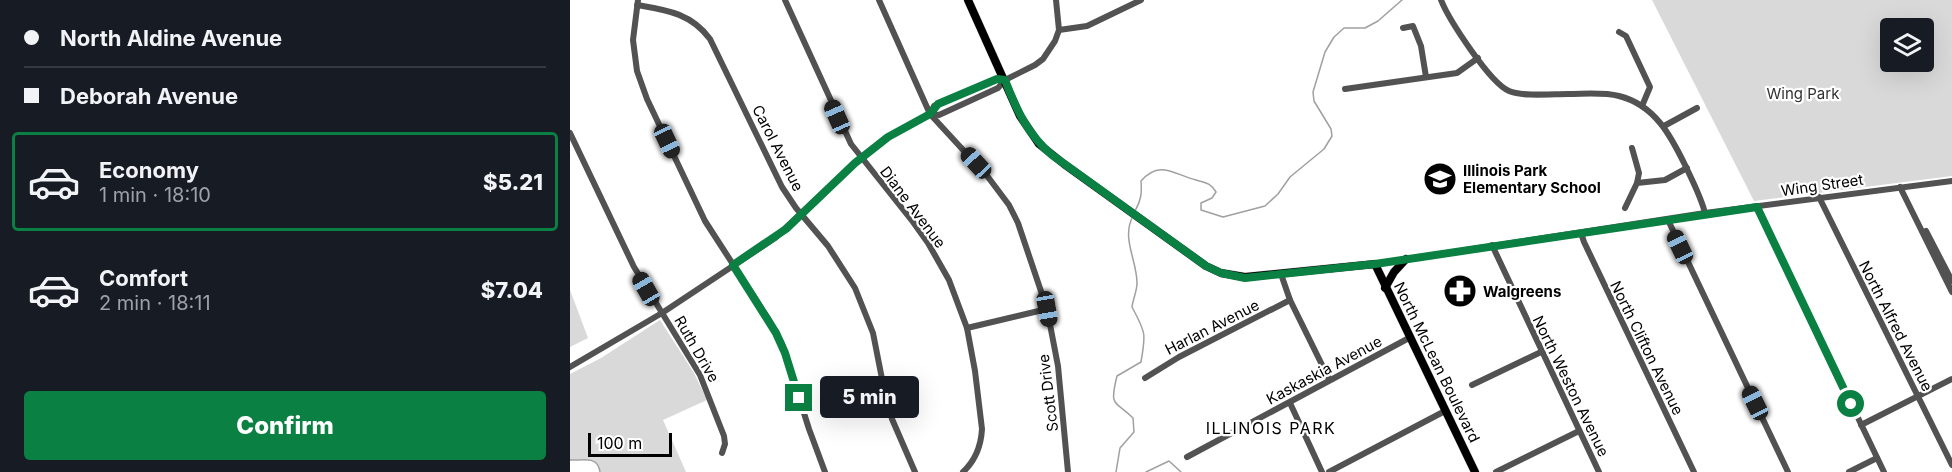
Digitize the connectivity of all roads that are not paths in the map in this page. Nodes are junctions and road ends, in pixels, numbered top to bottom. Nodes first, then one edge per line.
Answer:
1 (784, 0) edge
2 (879, 0) edge
3 (968, 0) edge
4 (1056, 0) edge
5 (1141, 0) edge
6 (1441, 0) edge
7 (637, 2) edge
8 (1403, 28) dead end
9 (1059, 30) junction
10 (1619, 32) dead end
11 (1478, 58) junction
12 (1426, 77) junction
13 (1005, 80) junction
14 (1345, 88) dead end
15 (1642, 106) junction
16 (1697, 108) dead end
17 (930, 114) junction
18 (1664, 126) junction
19 (570, 133) edge
20 (1632, 148) dead end
21 (861, 158) junction
22 (1687, 168) junction
23 (1952, 181) edge
24 (1637, 183) junction
25 (1902, 187) junction
26 (1819, 197) junction
27 (1757, 207) junction
28 (1624, 208) dead end
29 (1705, 213) junction
30 (801, 214) junction
31 (1668, 219) junction
32 (1581, 233) junction
33 (1492, 245) junction
34 (1406, 258) junction
35 (1375, 264) junction
36 (733, 265) junction
37 (1281, 274) junction
38 (1952, 281) edge
39 (1386, 288) junction
40 (1952, 292) edge
41 (1290, 300) junction
42 (1047, 309) junction
43 (662, 313) junction
44 (967, 328) junction
45 (1410, 338) junction
46 (1541, 352) junction
47 (570, 367) edge
48 (1145, 378) dead end
49 (1329, 379) junction
50 (1952, 379) edge
51 (1472, 385) dead end
52 (1918, 396) junction
53 (1290, 403) junction
54 (1445, 411) junction
55 (1861, 424) junction
56 (1579, 431) junction
57 (722, 453) dead end
58 (1187, 457) dead end
59 (1877, 458) junction
60 (1952, 465) edge
61 (825, 472) edge
62 (915, 472) edge
63 (963, 472) edge
64 (1068, 472) edge
65 (1322, 472) edge
66 (1329, 472) edge
67 (1475, 472) edge
68 (1496, 472) edge
69 (1599, 472) edge
70 (1694, 472) edge
71 (1788, 472) edge
72 (1849, 472) edge
73 (1884, 472) edge

1 - 21 street, Diane Avenue
2 - 17 street, Scott Drive
3 - 13 main road
4 - 9 street
5 - 9 street
6 - 11 street
7 - 30 street, Carol Avenue
7 - 36 street
8 - 12 street
9 - 13 street
10 - 15 street
11 - 12 street
11 - 15 street
12 - 14 street
13 - 17 street
13 - 17 street
13 - 37 main road
15 - 18 street
16 - 18 street
17 - 21 street
17 - 42 street, Scott Drive
18 - 22 street
19 - 43 street, Ruth Drive
20 - 24 street
21 - 30 street
21 - 44 street, Diane Avenue
22 - 24 street
22 - 29 street
23 - 25 street, Wing Street
24 - 28 street
25 - 26 street, Wing Street
25 - 38 street
25 - 40 street
26 - 27 street, Wing Street
26 - 52 street, North Alfred Avenue
27 - 29 street, Wing Street
27 - 55 street
29 - 31 street, Wing Street
30 - 36 street
30 - 62 street, Carol Avenue
31 - 32 street, Wing Street
31 - 71 street
32 - 33 street, Wing Street
32 - 70 street, North Clifton Avenue
33 - 34 street, Wing Street
33 - 46 street, North Weston Avenue
34 - 35 street, Wing Street
34 - 39 main road
35 - 37 main road
35 - 39 main road, North McLean Boulevard
36 - 43 street
36 - 61 street
37 - 41 street
39 - 45 main road, North McLean Boulevard
41 - 48 street, Harlan Avenue
41 - 49 street
42 - 44 street
42 - 64 street, Scott Drive
43 - 47 street
43 - 57 street, Ruth Drive
44 - 63 street, Diane Avenue
45 - 49 street, Kaskaskia Avenue
45 - 54 main road, North McLean Boulevard
46 - 51 street
46 - 56 street, North Weston Avenue
49 - 53 street, Kaskaskia Avenue
50 - 52 street
52 - 55 street
52 - 60 street, North Alfred Avenue
53 - 58 street, Kaskaskia Avenue
53 - 65 street
54 - 66 street
54 - 67 main road, North McLean Boulevard
55 - 59 street
56 - 68 street
56 - 69 street, North Weston Avenue
59 - 72 street
59 - 73 street

